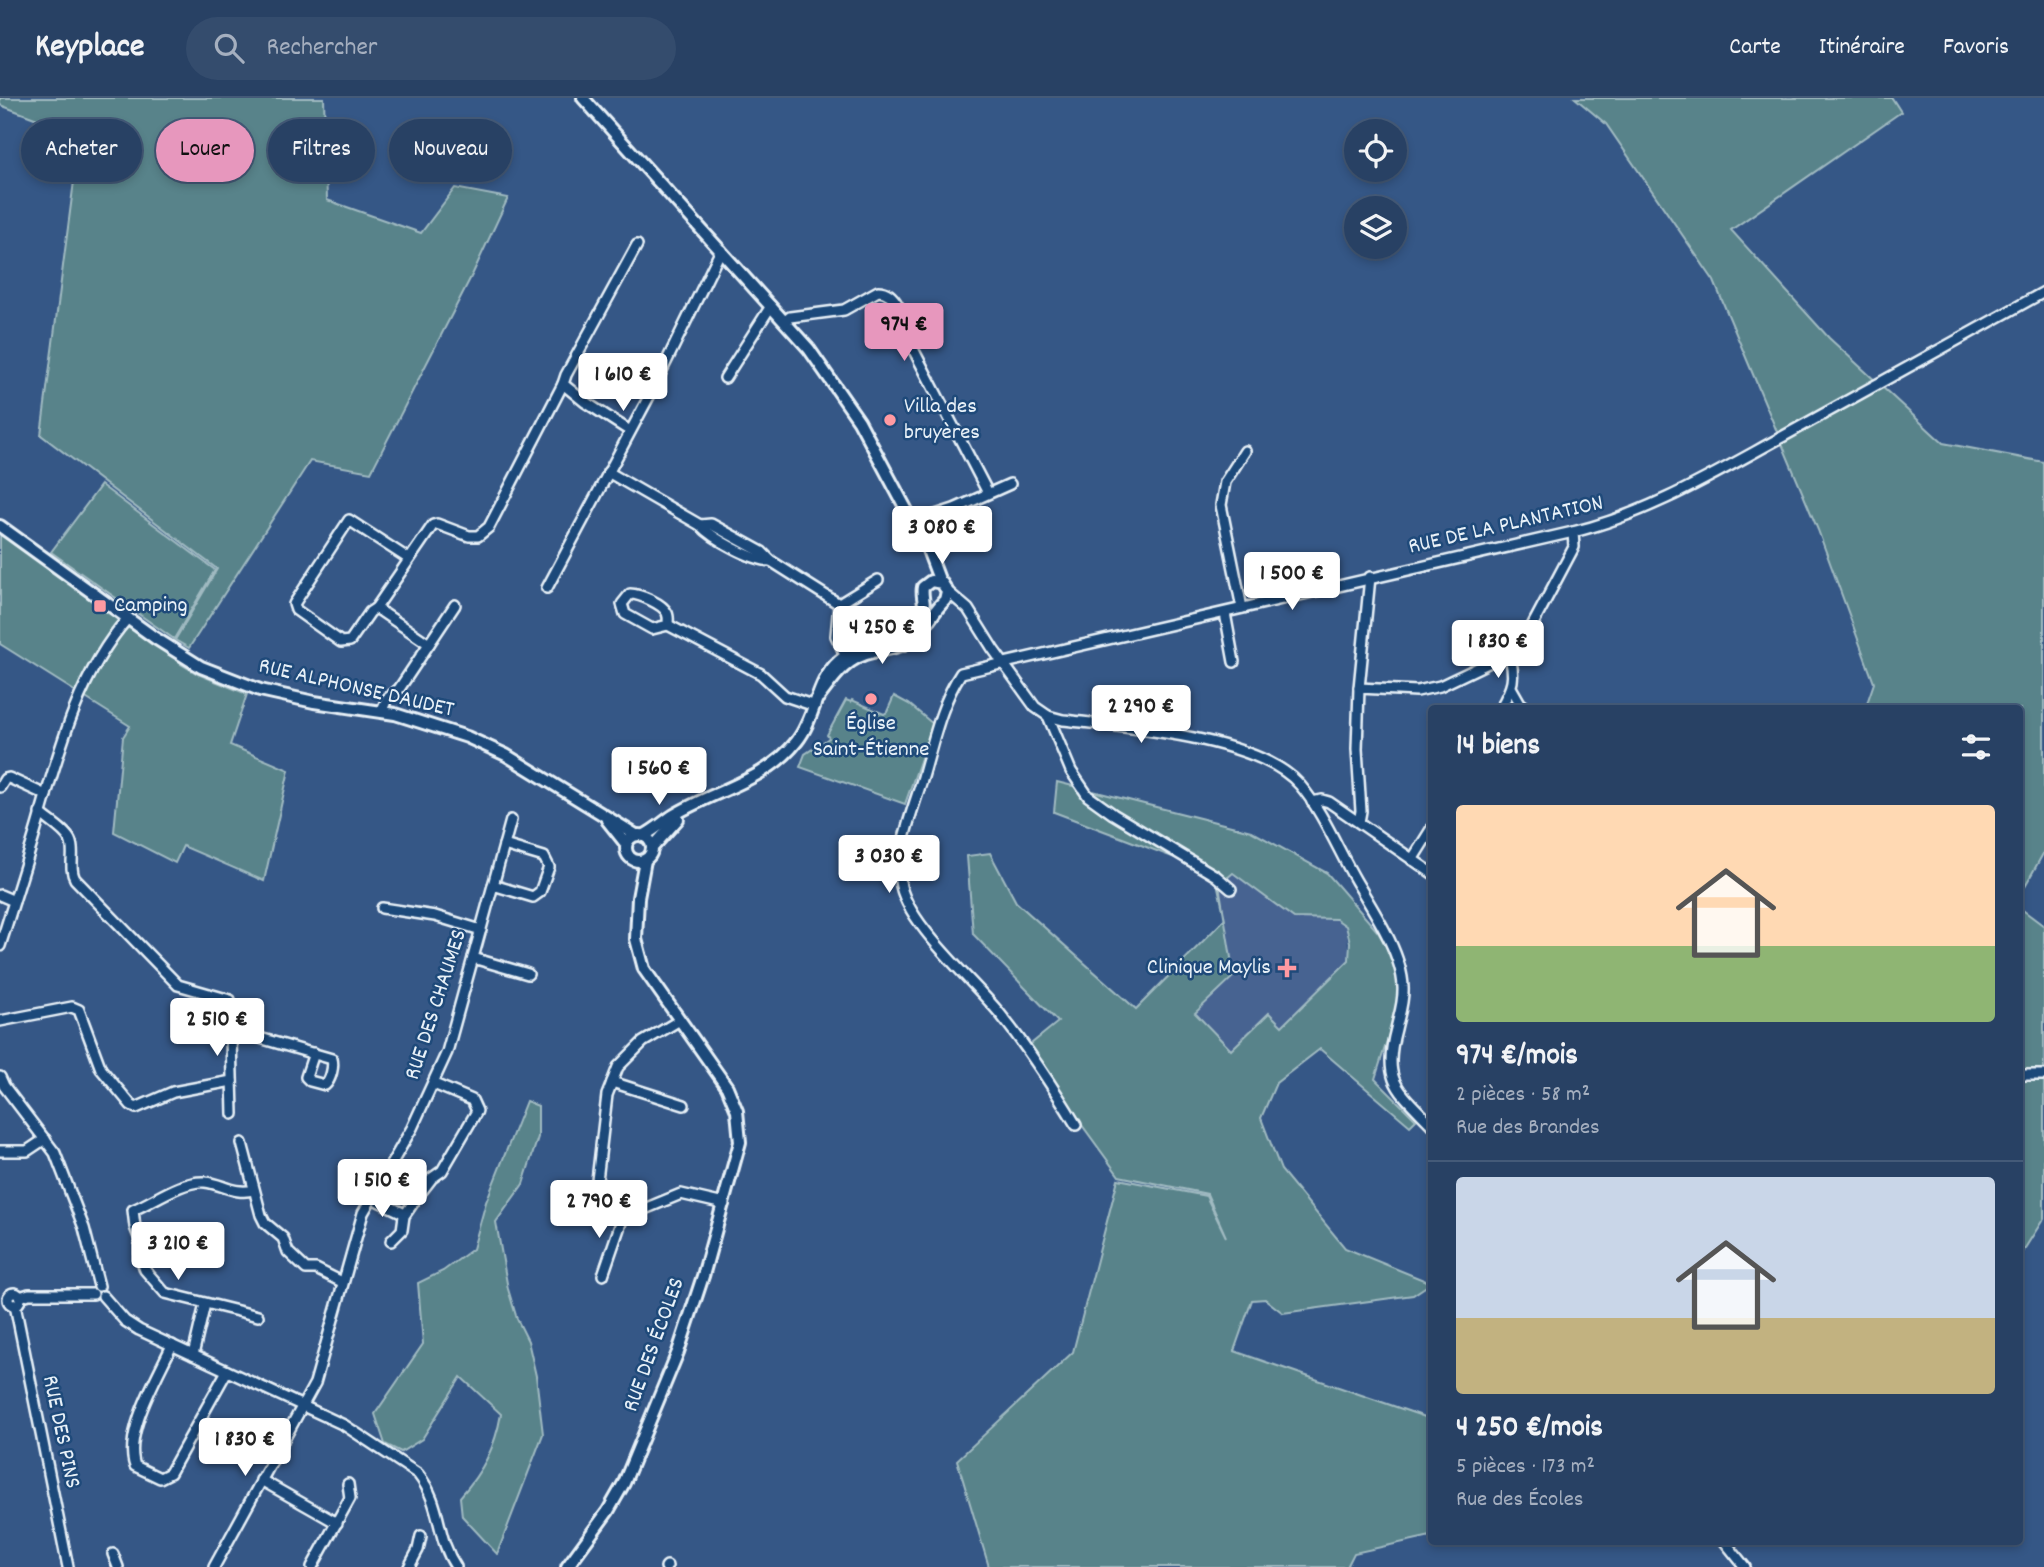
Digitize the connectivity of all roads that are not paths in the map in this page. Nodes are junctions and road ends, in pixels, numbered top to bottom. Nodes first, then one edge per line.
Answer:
1 (583, 98) edge
2 (637, 245) dead end
3 (721, 250) junction
4 (2044, 292) edge
5 (771, 306) junction
6 (785, 321) junction
7 (726, 378) dead end
8 (563, 384) junction
9 (630, 431) junction
10 (1245, 451) dead end
11 (608, 472) junction
12 (1010, 484) dead end
13 (988, 494) junction
14 (914, 522) junction
15 (0, 526) edge
16 (1573, 532) junction
17 (409, 559) junction
18 (1370, 578) junction
19 (878, 580) dead end
20 (547, 588) dead end
21 (939, 592) junction
22 (924, 600) junction
23 (839, 604) junction
24 (455, 605) dead end
25 (376, 608) junction
26 (1242, 608) junction
27 (1224, 612) junction
28 (128, 618) junction
29 (668, 625) junction
30 (429, 644) junction
31 (1509, 653) junction
32 (847, 659) junction
33 (1234, 662) dead end
34 (1004, 663) junction
35 (1359, 688) junction
36 (1512, 689) junction
37 (817, 701) junction
38 (1502, 705) edge
39 (1523, 705) edge
40 (381, 712) junction
41 (1048, 716) junction
42 (0, 787) edge
43 (46, 795) junction
44 (1312, 802) junction
45 (690, 807) junction
46 (40, 813) junction
47 (604, 815) junction
48 (511, 820) dead end
49 (1359, 822) junction
50 (1428, 834) edge
51 (640, 835) junction
52 (626, 844) junction
53 (504, 845) junction
54 (652, 848) junction
55 (633, 860) junction
56 (645, 860) junction
57 (1412, 860) junction
58 (1428, 870) edge
59 (493, 884) junction
60 (1231, 889) dead end
61 (0, 895) edge
62 (638, 898) junction
63 (14, 901) junction
64 (382, 908) dead end
65 (481, 930) junction
66 (0, 946) edge
67 (473, 958) junction
68 (528, 974) dead end
69 (680, 1020) junction
70 (0, 1021) edge
71 (232, 1030) junction
72 (314, 1053) dead end
73 (2023, 1075) edge
74 (2044, 1075) edge
75 (0, 1077) edge
76 (232, 1081) junction
77 (612, 1082) junction
78 (434, 1084) junction
79 (684, 1105) dead end
80 (233, 1114) dead end
81 (1428, 1120) edge
82 (1076, 1125) dead end
83 (45, 1139) junction
84 (242, 1143) dead end
85 (0, 1151) edge
86 (254, 1190) junction
87 (372, 1198) junction
88 (724, 1204) junction
89 (405, 1214) junction
90 (624, 1214) junction
91 (391, 1241) dead end
92 (603, 1275) dead end
93 (342, 1282) junction
94 (96, 1290) junction
95 (10, 1299) edge
96 (205, 1304) junction
97 (258, 1315) dead end
98 (172, 1345) junction
99 (193, 1355) junction
100 (227, 1371) junction
101 (302, 1405) junction
102 (261, 1480) junction
103 (348, 1485) dead end
104 (337, 1523) junction
105 (421, 1536) dead end
106 (1727, 1545) edge
107 (113, 1554) dead end
108 (68, 1567) edge
109 (118, 1567) edge
110 (214, 1567) edge
111 (312, 1567) edge
112 (409, 1567) edge
113 (456, 1567) edge
114 (567, 1567) edge
115 (1745, 1567) edge

1 - 3 street
2 - 8 street
3 - 5 street
3 - 9 street
4 - 16 street, RUE DE LA PLANTATION
5 - 6 street
5 - 7 street
6 - 13 street
6 - 14 street
8 - 9 street
8 - 17 street
9 - 11 street
10 - 26 street
11 - 20 street
11 - 23 street
12 - 13 street
13 - 14 street
14 - 21 street
15 - 28 street, RUE ALPHONSE DAUDET
16 - 18 street, RUE DE LA PLANTATION
16 - 31 street
17 - 25 street
17 - 25 street
18 - 26 street, RUE DE LA PLANTATION
18 - 35 street
19 - 23 street
21 - 22 street
21 - 22 street
21 - 32 street
21 - 34 street
22 - 32 street
23 - 32 street
24 - 30 street
25 - 30 street
26 - 27 street, RUE DE LA PLANTATION
27 - 33 street
27 - 34 street, RUE DE LA PLANTATION
28 - 40 street, RUE ALPHONSE DAUDET
28 - 43 street
29 - 29 street
29 - 37 street
30 - 40 street
31 - 35 street
31 - 36 street
32 - 37 street
34 - 41 street
34 - 82 street, RUE DE LA PLANTATION
35 - 49 street
36 - 38 street
36 - 39 street
37 - 45 street
40 - 47 street, RUE ALPHONSE DAUDET
41 - 44 street
41 - 60 street
42 - 43 street
43 - 46 street
44 - 49 street
44 - 81 street
45 - 51 street
45 - 54 street
46 - 63 street
46 - 71 street
47 - 51 street, RUE ALPHONSE DAUDET
47 - 52 street, RUE ALPHONSE DAUDET
48 - 53 street, RUE DES CHAUMES
49 - 57 street
50 - 57 street
51 - 52 street
51 - 54 street
52 - 55 street
53 - 59 street, RUE DES CHAUMES
53 - 59 street
54 - 56 street
55 - 56 street
55 - 62 street, RUE DES ÉCOLES
56 - 62 street, RUE DES ÉCOLES
57 - 58 street
59 - 65 street, RUE DES CHAUMES
61 - 63 street
62 - 69 street, RUE DES ÉCOLES
63 - 66 street
64 - 65 street
65 - 67 street, RUE DES CHAUMES
67 - 68 street
67 - 78 street, RUE DES CHAUMES
69 - 77 street
69 - 88 street, RUE DES ÉCOLES
70 - 76 street
71 - 72 street
71 - 76 street
73 - 74 street
75 - 83 street
76 - 80 street
77 - 79 street
77 - 90 street
78 - 87 street, RUE DES CHAUMES
78 - 89 street
83 - 85 street
83 - 94 street
84 - 86 street
86 - 93 street
86 - 96 street
87 - 89 street
87 - 93 street, RUE DES CHAUMES
88 - 90 street
88 - 114 street, RUE DES ÉCOLES
89 - 91 street
90 - 92 street
93 - 101 street, RUE DES CHAUMES
94 - 95 street
94 - 98 street
95 - 108 street, RUE DES PINS
96 - 97 street
96 - 99 street
98 - 99 street
98 - 100 street
99 - 100 street
100 - 101 street
101 - 102 street, RUE DES CHAUMES
101 - 113 street
102 - 104 street
102 - 110 street, RUE DES CHAUMES
103 - 104 street
104 - 111 street
105 - 112 street
106 - 115 street
107 - 109 street

